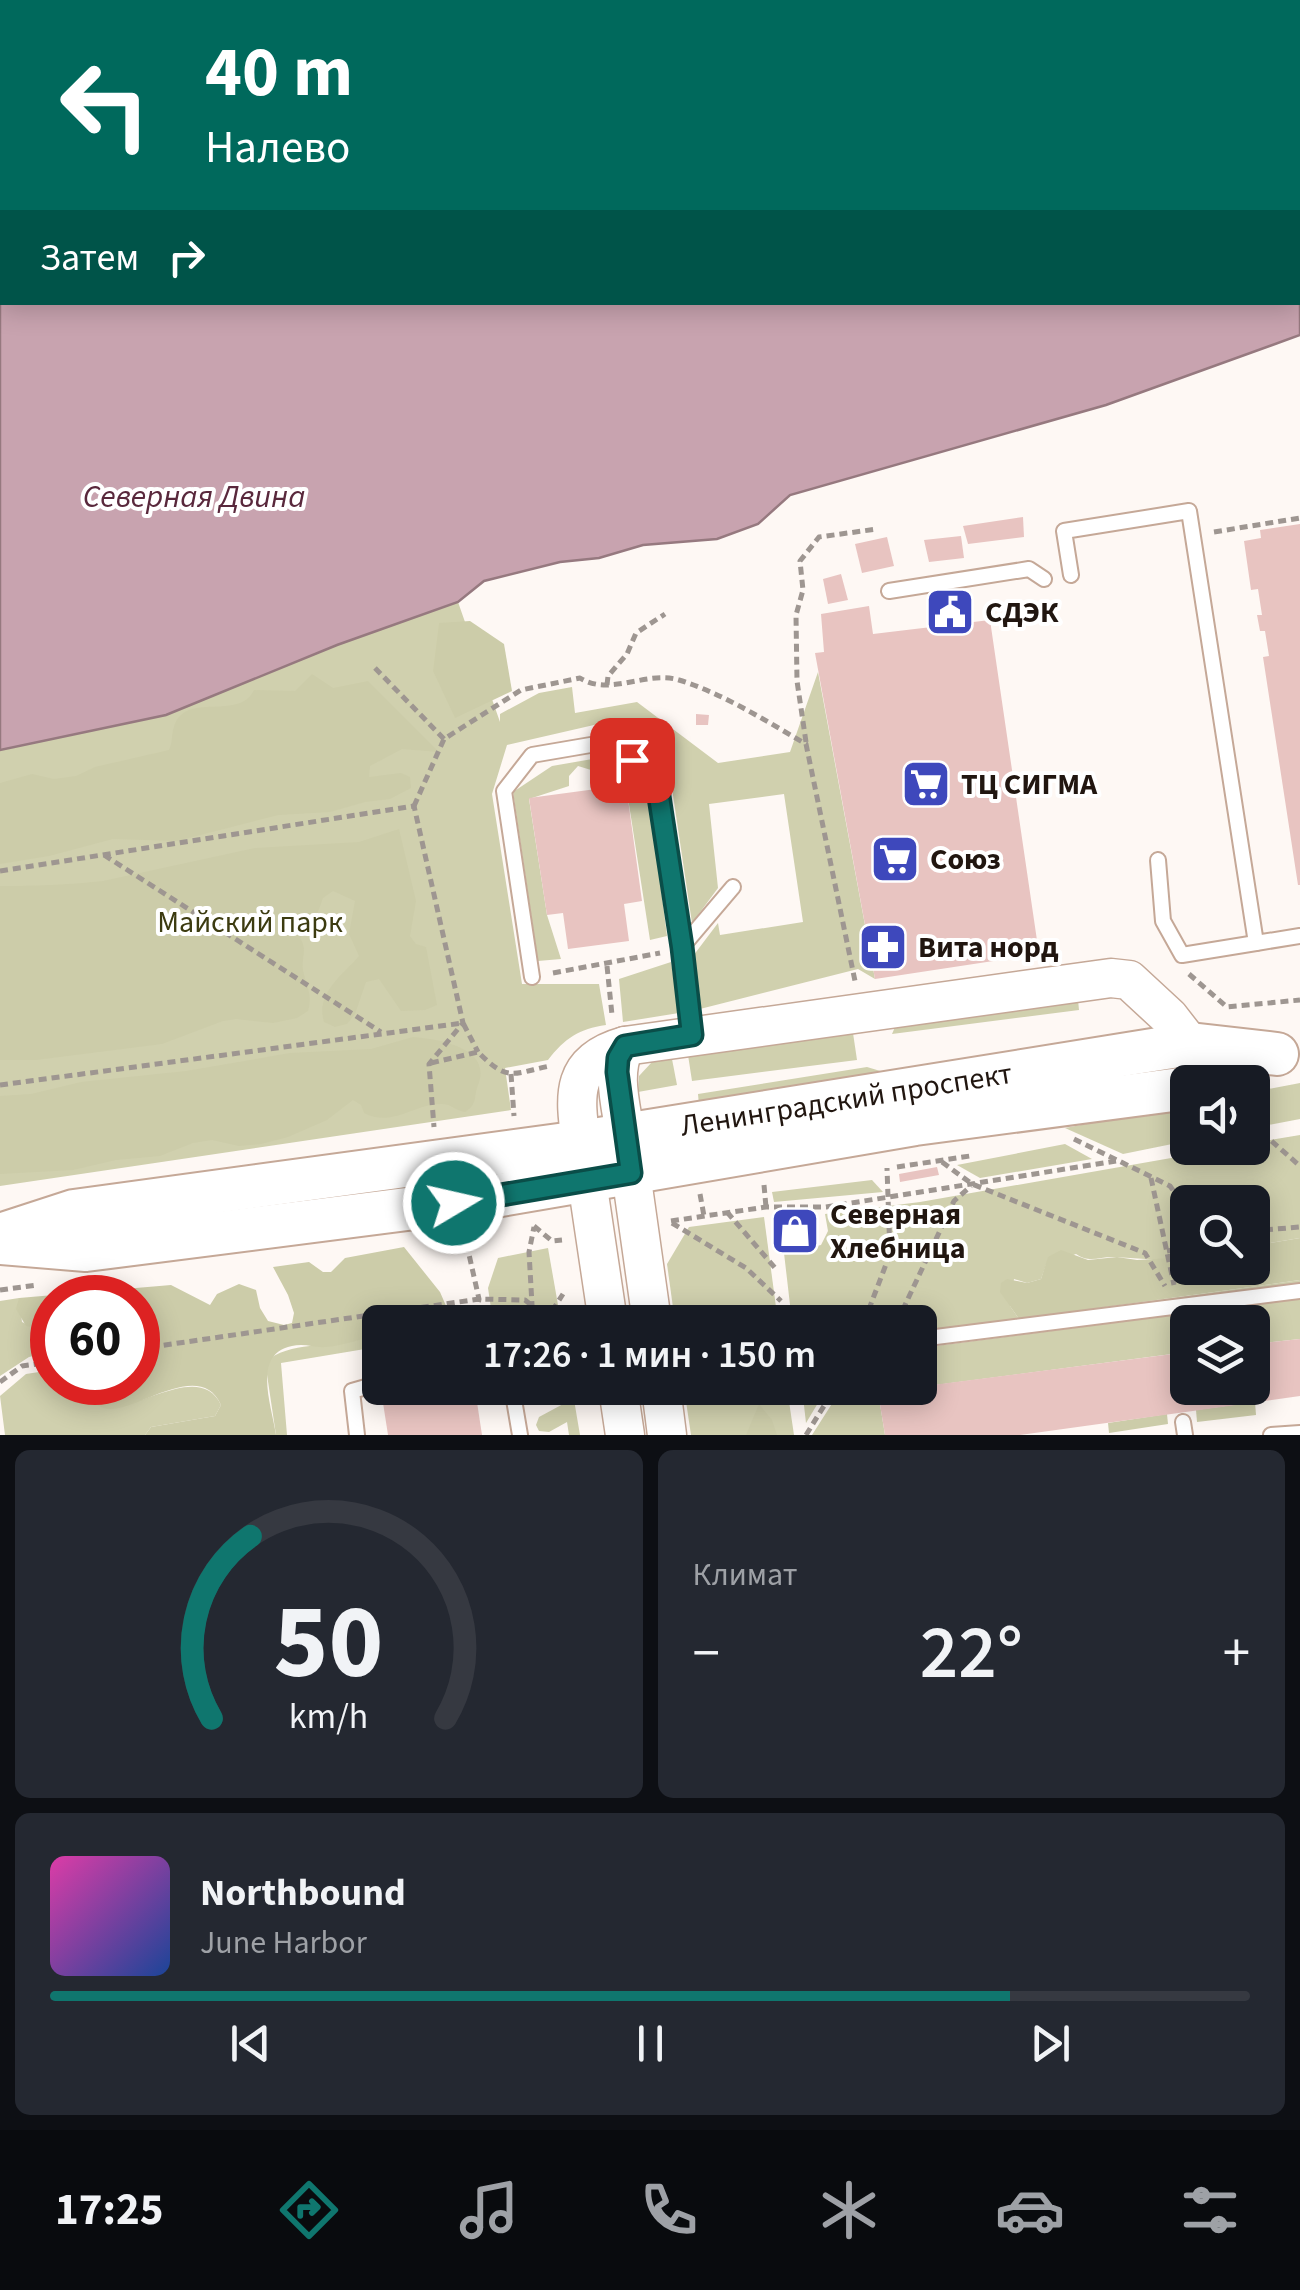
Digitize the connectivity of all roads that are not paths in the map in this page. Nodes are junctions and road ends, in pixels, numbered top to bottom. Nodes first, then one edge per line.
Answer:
1 (1071, 575) dead end
2 (1044, 579) dead end
3 (888, 591) dead end
4 (1158, 860) dead end
5 (733, 888) dead end
6 (1300, 936) edge
7 (1256, 943) junction
8 (682, 947) junction
9 (532, 977) road end
10 (619, 1035) junction
11 (692, 1035) junction
12 (1289, 1052) edge
13 (1197, 1063) edge
14 (1170, 1090) edge
15 (628, 1154) junction
16 (584, 1162) junction
17 (0, 1235) edge
18 (0, 1243) edge
19 (1300, 1291) edge
20 (605, 1305) edge
21 (650, 1305) edge
22 (937, 1338) edge
23 (362, 1388) edge
24 (515, 1405) edge
25 (621, 1405) edge
26 (664, 1405) edge
27 (354, 1432) edge
28 (1300, 1433) edge
29 (520, 1435) edge
30 (626, 1435) edge
31 (668, 1435) edge
32 (1271, 1435) edge

1 - 7 lane
2 - 3 lane
4 - 7 lane
5 - 8 lane
6 - 7 lane
8 - 9 lane
8 - 11 lane
10 - 11 main road
10 - 15 main road
10 - 16 main road
11 - 13 main road
12 - 13 main road, Ленинградский проспект
13 - 15 main road, Ленинградский проспект
14 - 15 main road, Ленинградский проспект
15 - 16 main road, Ленинградский проспект
15 - 21 main road
16 - 17 main road, Ленинградский проспект
16 - 18 main road, Ленинградский проспект
16 - 20 main road
19 - 22 lane
23 - 27 lane
24 - 29 lane
25 - 30 main road
26 - 31 main road
28 - 32 lane

